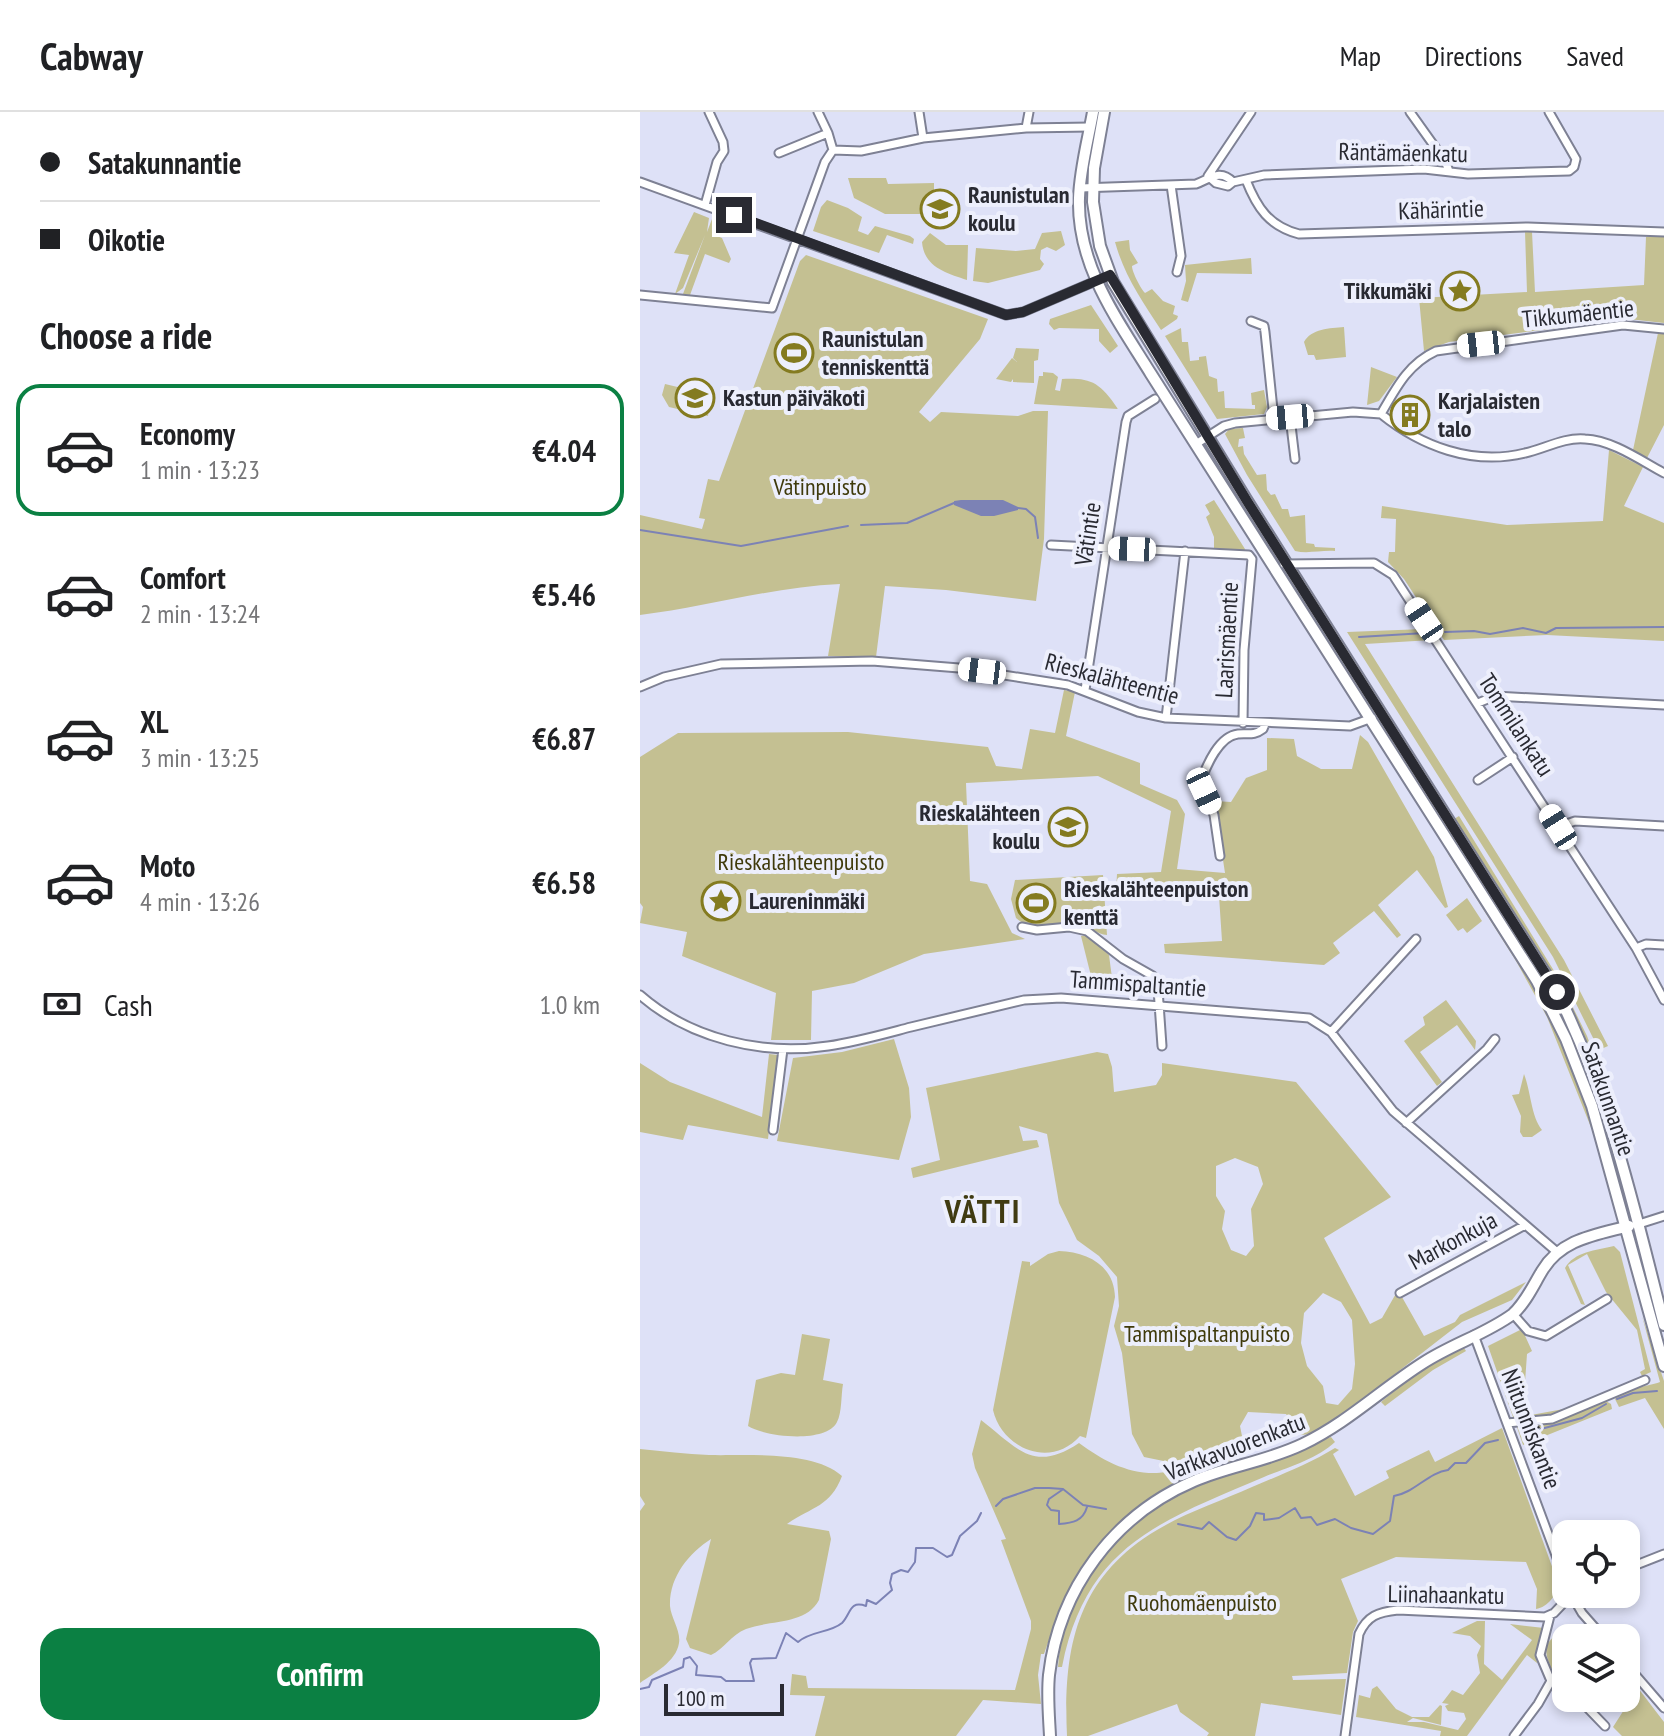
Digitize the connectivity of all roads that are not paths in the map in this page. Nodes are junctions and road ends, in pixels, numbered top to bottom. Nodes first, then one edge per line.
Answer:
1 (709, 112) edge
2 (818, 112) edge
3 (919, 112) edge
4 (1029, 112) edge
5 (1093, 112) edge
6 (1104, 112) edge
7 (1251, 112) edge
8 (1410, 112) edge
9 (1549, 112) edge
10 (1026, 128) junction
11 (1095, 128) junction
12 (828, 133) junction
13 (923, 138) junction
14 (833, 150) junction
15 (779, 153) dead end
16 (1449, 171) junction
17 (1208, 176) junction
18 (1246, 180) junction
19 (640, 182) edge
20 (1171, 185) junction
21 (1080, 188) junction
22 (1093, 188) junction
23 (705, 205) junction
24 (1664, 232) edge
25 (799, 238) junction
26 (1177, 272) dead end
27 (1110, 275) junction
28 (1096, 282) junction
29 (640, 295) edge
30 (1251, 321) dead end
31 (1664, 329) edge
32 (1155, 399) dead end
33 (1381, 414) junction
34 (1290, 417) junction
35 (1274, 419) junction
36 (1209, 435) junction
37 (1196, 444) junction
38 (1295, 459) dead end
39 (1664, 473) edge
40 (1051, 545) dead end
41 (1105, 549) junction
42 (1185, 551) junction
43 (1287, 563) junction
44 (1273, 564) junction
45 (640, 687) edge
46 (1085, 690) junction
47 (1478, 703) junction
48 (1664, 705) edge
49 (1382, 712) junction
50 (1166, 718) junction
51 (1371, 718) junction
52 (1243, 723) junction
53 (1265, 724) junction
54 (1513, 757) junction
55 (1478, 780) dead end
56 (1664, 826) edge
57 (1558, 827) junction
58 (1220, 856) dead end
59 (1022, 927) dead end
60 (1416, 939) dead end
61 (1664, 945) edge
62 (1636, 948) junction
63 (640, 995) edge
64 (1664, 1000) edge
65 (1159, 1005) junction
66 (1331, 1032) junction
67 (1495, 1039) dead end
68 (1162, 1046) dead end
69 (783, 1049) junction
70 (1406, 1123) junction
71 (773, 1130) dead end
72 (1664, 1216) edge
73 (1639, 1224) junction
74 (1525, 1225) junction
75 (1626, 1227) junction
76 (1557, 1252) junction
77 (1400, 1293) dead end
78 (1607, 1299) dead end
79 (1513, 1314) junction
80 (1664, 1325) edge
81 (1474, 1335) junction
82 (1664, 1366) edge
83 (1645, 1380) dead end
84 (1507, 1423) junction
85 (1552, 1544) edge
86 (1664, 1554) edge
87 (1640, 1563) edge
88 (1558, 1608) edge
89 (1579, 1608) edge
90 (1550, 1616) junction
91 (1592, 1624) edge
92 (1640, 1680) edge
93 (1551, 1681) joint
94 (1664, 1708) edge
95 (1592, 1712) edge
96 (1605, 1726) dead end
97 (1050, 1736) edge
98 (1345, 1736) edge
99 (1514, 1736) edge

1 - 23 street
2 - 12 street
3 - 13 street
4 - 10 street
5 - 11 main road, Satakunnantie
6 - 11 main road, Satakunnantie
7 - 17 street
8 - 16 street
9 - 16 street, Räntämäenkatu
10 - 11 street
10 - 13 street
11 - 21 main road, Satakunnantie
11 - 22 main road, Satakunnantie
12 - 14 street
12 - 15 street
13 - 14 street
14 - 25 street
16 - 18 street, Räntämäenkatu
17 - 18 street, Räntämäenkatu
17 - 20 street, Räntämäenkatu
18 - 24 street, Kähärintie
19 - 23 street
20 - 22 street, Räntämäenkatu
20 - 26 street
21 - 22 street, Räntämäenkatu
21 - 28 main road, Satakunnantie
22 - 27 main road, Satakunnantie
23 - 25 street
25 - 28 street
25 - 29 street
27 - 28 street
27 - 36 main road, Satakunnantie
28 - 37 main road, Satakunnantie
30 - 35 street
31 - 33 street, Tikkumäentie
32 - 41 street, Vätintie
33 - 34 street
33 - 39 street
34 - 35 street
34 - 38 street
35 - 36 street
36 - 37 street
36 - 43 main road, Satakunnantie
37 - 44 main road, Satakunnantie
40 - 41 street
41 - 42 street
41 - 46 street, Vätintie
42 - 50 street
42 - 52 street, Laarismäentie
43 - 44 street
43 - 47 street, Tommilankatu
43 - 49 main road, Satakunnantie
44 - 51 main road, Satakunnantie
45 - 46 street, Rieskalähteentie
46 - 50 street, Rieskalähteentie
47 - 48 street
47 - 54 street, Tommilankatu
49 - 51 street, Rieskalähteentie
49 - 73 main road, Satakunnantie
50 - 52 street, Rieskalähteentie
51 - 53 street, Rieskalähteentie
51 - 75 main road, Satakunnantie
52 - 53 street, Rieskalähteentie
53 - 58 street
54 - 55 street
54 - 57 street, Tommilankatu
56 - 57 street
57 - 62 street, Tommilankatu
59 - 65 street
60 - 66 street
61 - 62 street
62 - 64 street, Tommilankatu
63 - 69 street, Tammispaltantie
65 - 66 street, Tammispaltantie
65 - 68 street
65 - 69 street, Tammispaltantie
66 - 70 street, Tammispaltantie
67 - 70 street
69 - 71 street
70 - 74 street, Tammispaltantie
72 - 73 street
73 - 75 main road
73 - 80 main road, Satakunnantie
74 - 76 street, Tammispaltantie
74 - 77 street, Markonkuja
75 - 76 main road
75 - 82 main road, Satakunnantie
76 - 79 main road, Varkkavuorenkatu
78 - 79 street
79 - 81 main road, Varkkavuorenkatu
81 - 84 street, Niitunniskantie
81 - 97 main road, Varkkavuorenkatu
83 - 84 street
84 - 85 street, Niitunniskantie
86 - 87 street
88 - 90 street
89 - 91 street
90 - 93 street
90 - 98 street, Liinahaankatu
92 - 94 street
93 - 99 street
95 - 96 street

